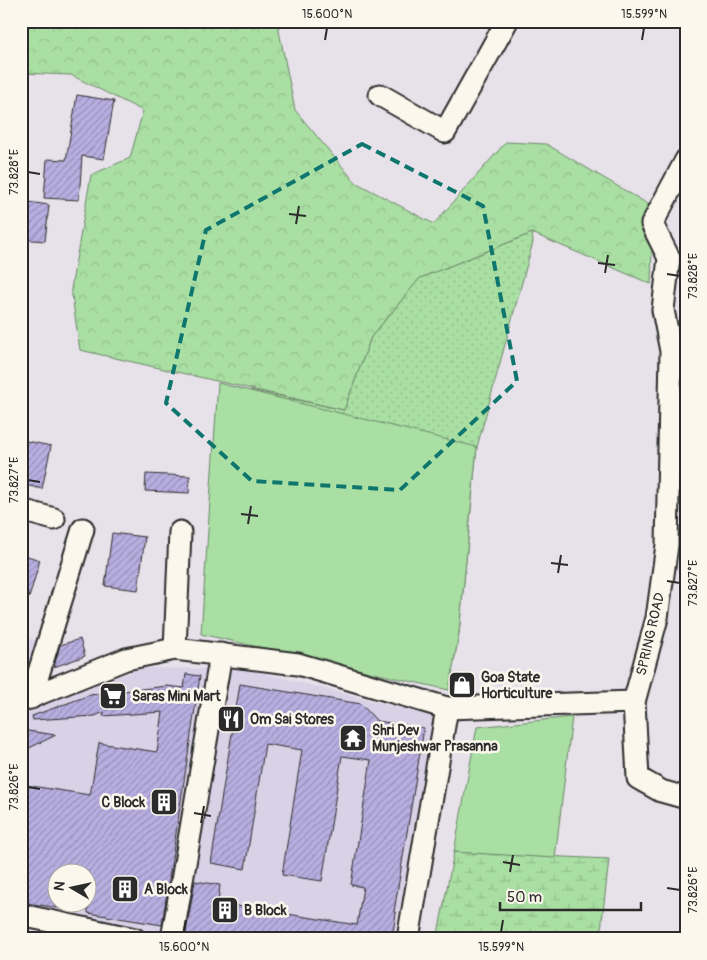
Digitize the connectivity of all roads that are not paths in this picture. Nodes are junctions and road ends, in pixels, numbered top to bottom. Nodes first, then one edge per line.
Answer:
1 (508, 21) edge
2 (380, 95) dead end
3 (686, 160) edge
4 (21, 510) edge
5 (54, 519) dead end
6 (83, 529) dead end
7 (180, 532) dead end
8 (175, 649) junction
9 (221, 654) junction
10 (26, 699) edge
11 (634, 702) junction
12 (447, 708) junction
13 (686, 798) edge
14 (21, 916) edge
15 (135, 939) edge
16 (172, 939) edge
17 (408, 939) edge

1 - 2 street
3 - 11 street, SPRING ROAD
4 - 5 street
6 - 10 street
7 - 8 street
8 - 9 street
8 - 10 street
9 - 12 street
9 - 16 street
11 - 12 street
11 - 13 street
12 - 17 street
14 - 15 street

